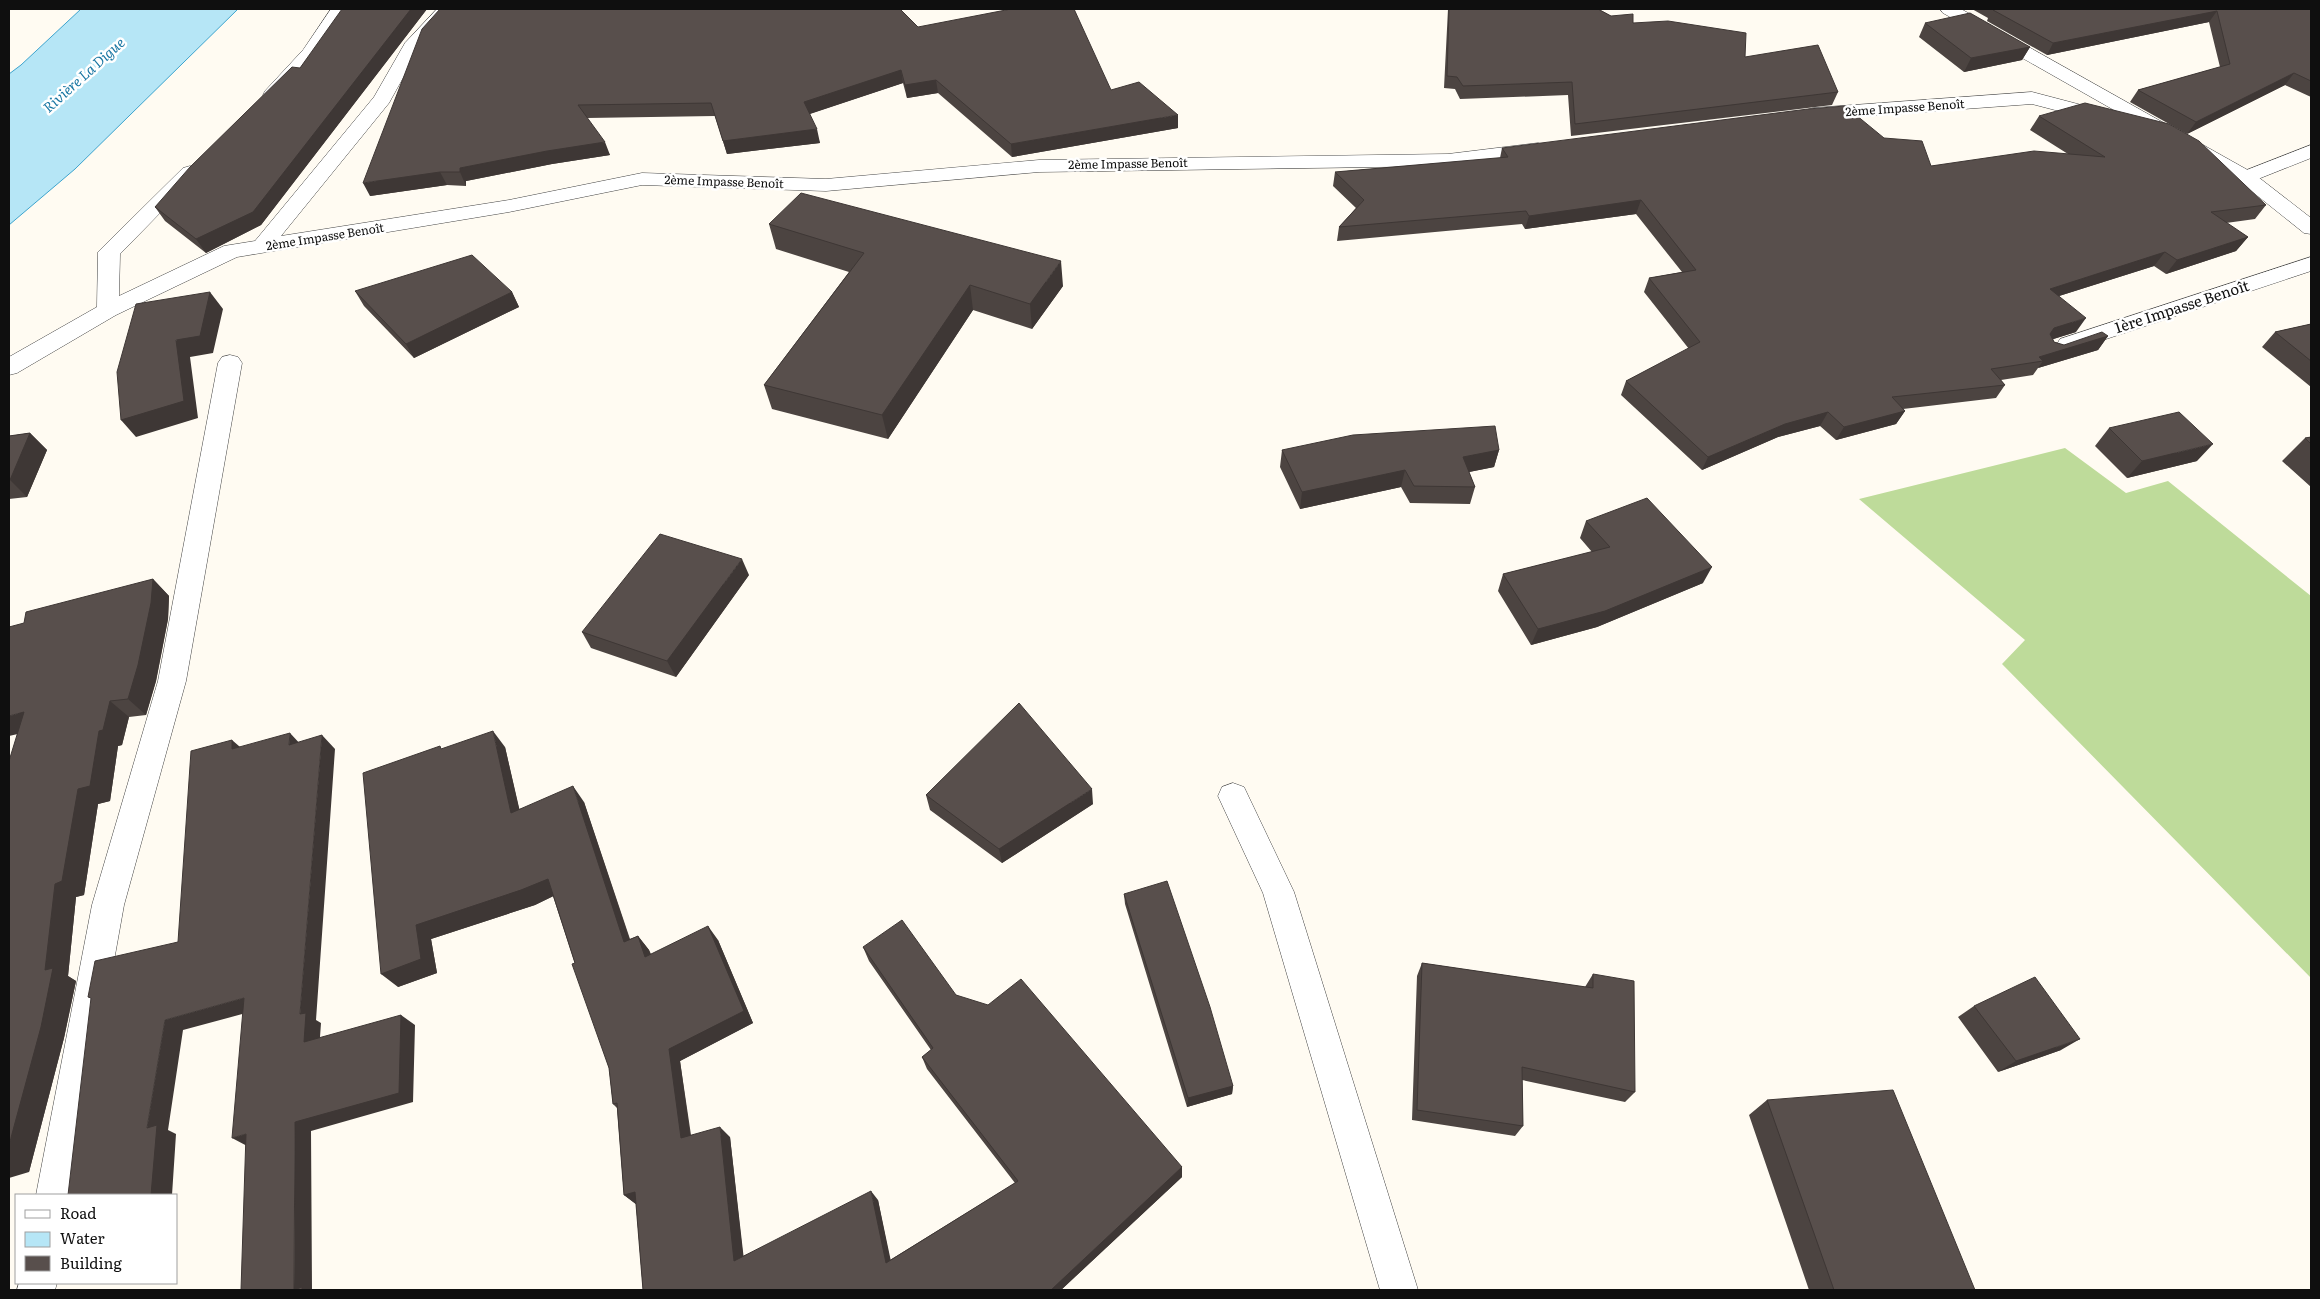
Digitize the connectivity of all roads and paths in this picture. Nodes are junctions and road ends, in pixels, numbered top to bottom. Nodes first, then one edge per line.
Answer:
1 (340, 9) edge
2 (446, 9) edge
3 (1949, 9) edge
4 (258, 108) edge
5 (1792, 117) edge
6 (2162, 131) junction
7 (1556, 147) edge
8 (2311, 151) edge
9 (202, 161) edge
10 (2246, 177) junction
11 (2311, 228) edge
12 (260, 248) junction
13 (2311, 264) edge
14 (108, 310) junction
15 (2053, 349) edge
16 (230, 363) dead end
17 (9, 367) edge
18 (1233, 796) dead end
19 (54, 1194) edge
20 (1399, 1290) edge

1 - 4 street
2 - 12 street
3 - 6 street
5 - 6 street, 2ème Impasse Benoît
6 - 10 street
7 - 12 street, 2ème Impasse Benoît
8 - 10 street
9 - 14 street
10 - 11 street
12 - 14 street, 2ème Impasse Benoît
13 - 15 street, 1ère Impasse Benoît
14 - 17 street, 2ème Impasse Benoît
16 - 19 street
18 - 20 street

